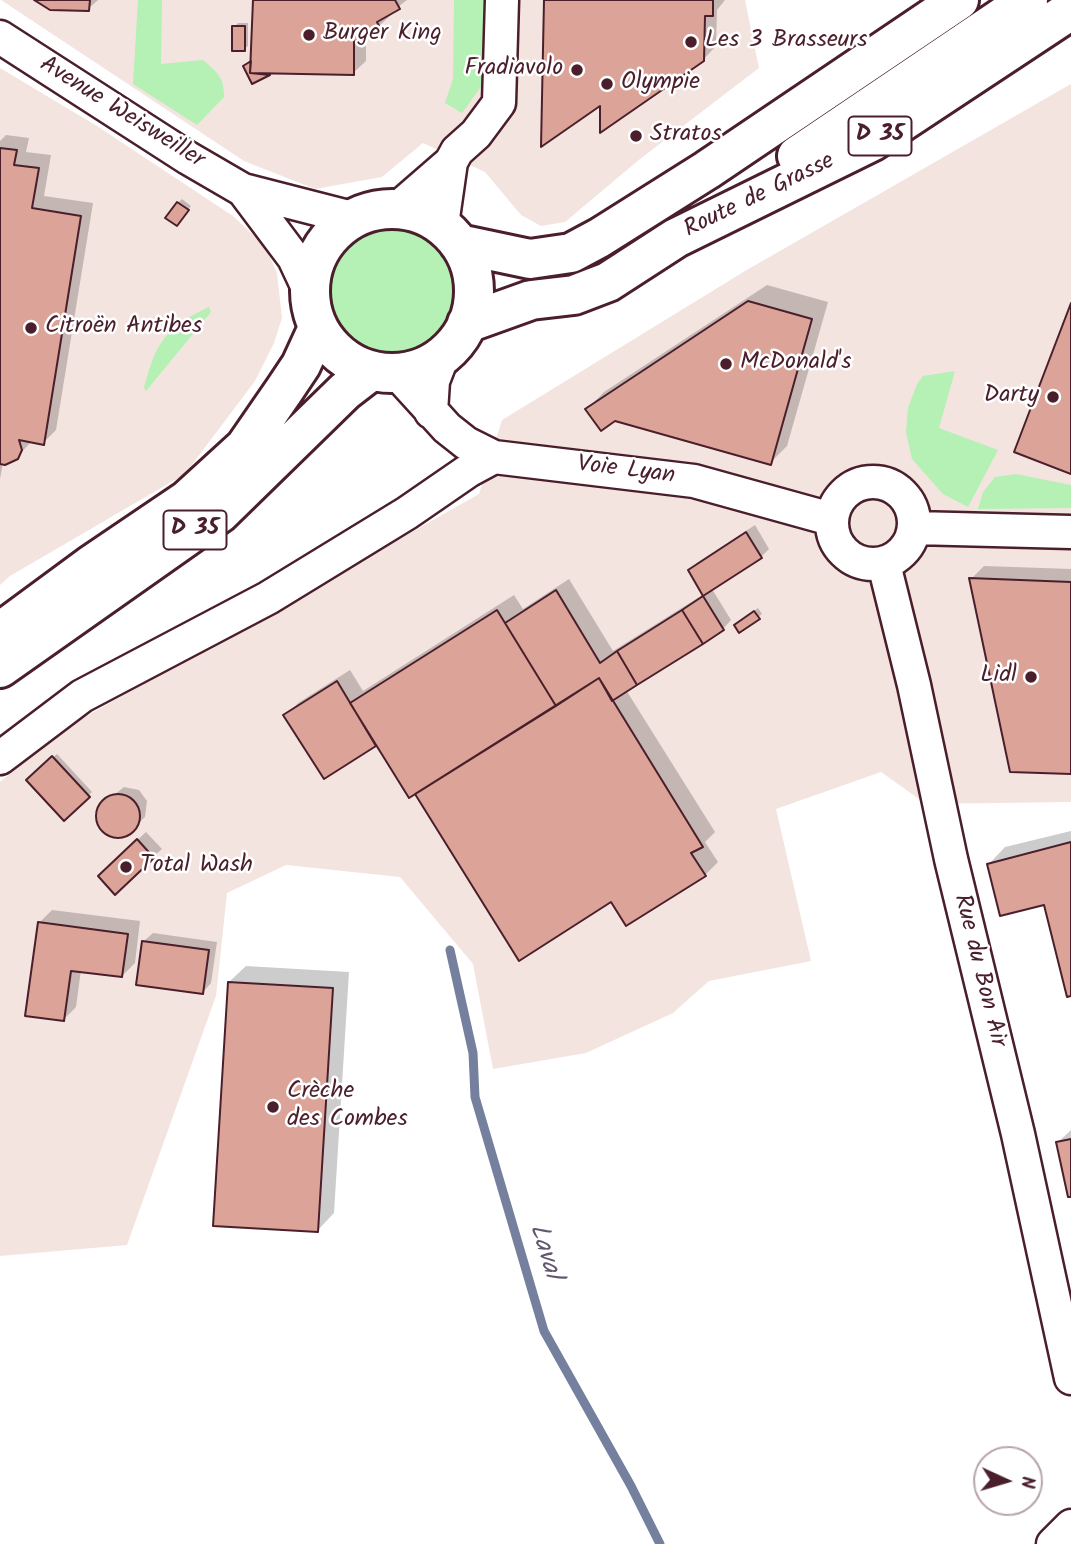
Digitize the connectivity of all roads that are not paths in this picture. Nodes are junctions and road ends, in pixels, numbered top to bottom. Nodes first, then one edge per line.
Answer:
1 (502, 0) edge
2 (959, 0) edge
3 (1028, 0) edge
4 (1071, 10) edge
5 (0, 37) edge
6 (451, 162) junction
7 (243, 190) junction
8 (398, 208) junction
9 (352, 218) junction
10 (451, 235) junction
11 (676, 238) junction
12 (309, 290) junction
13 (467, 323) junction
14 (318, 328) junction
15 (443, 355) junction
16 (384, 372) junction
17 (431, 412) junction
18 (494, 457) junction
19 (831, 519) junction
20 (915, 528) junction
21 (1071, 532) edge
22 (884, 564) junction
23 (0, 632) edge
24 (0, 668) edge
25 (0, 758) edge
26 (1071, 1378) edge
27 (1071, 1527) edge
28 (1053, 1544) edge

1 - 6 street
2 - 10 main road, Route de Grasse / D 35
3 - 11 main road, D 35
4 - 11 main road, Route de Grasse / D 35
5 - 7 street, Avenue Weisweiller
6 - 8 street
6 - 10 street
7 - 9 street, Avenue Weisweiller
7 - 12 street, Avenue Weisweiller
8 - 9 main road
8 - 10 main road
9 - 12 main road
10 - 13 main road
11 - 13 main road, Route de Grasse / D 35
12 - 14 main road
13 - 15 main road
14 - 16 main road
14 - 23 main road, D 35
15 - 16 main road
15 - 17 street
16 - 17 street, Voie Lyan
16 - 24 main road, D 35
17 - 18 street, Voie Lyan
18 - 19 street, Voie Lyan
18 - 25 street
19 - 20 street
19 - 22 street
20 - 21 street
20 - 22 street
22 - 26 street, Rue du Bon Air
27 - 28 street

